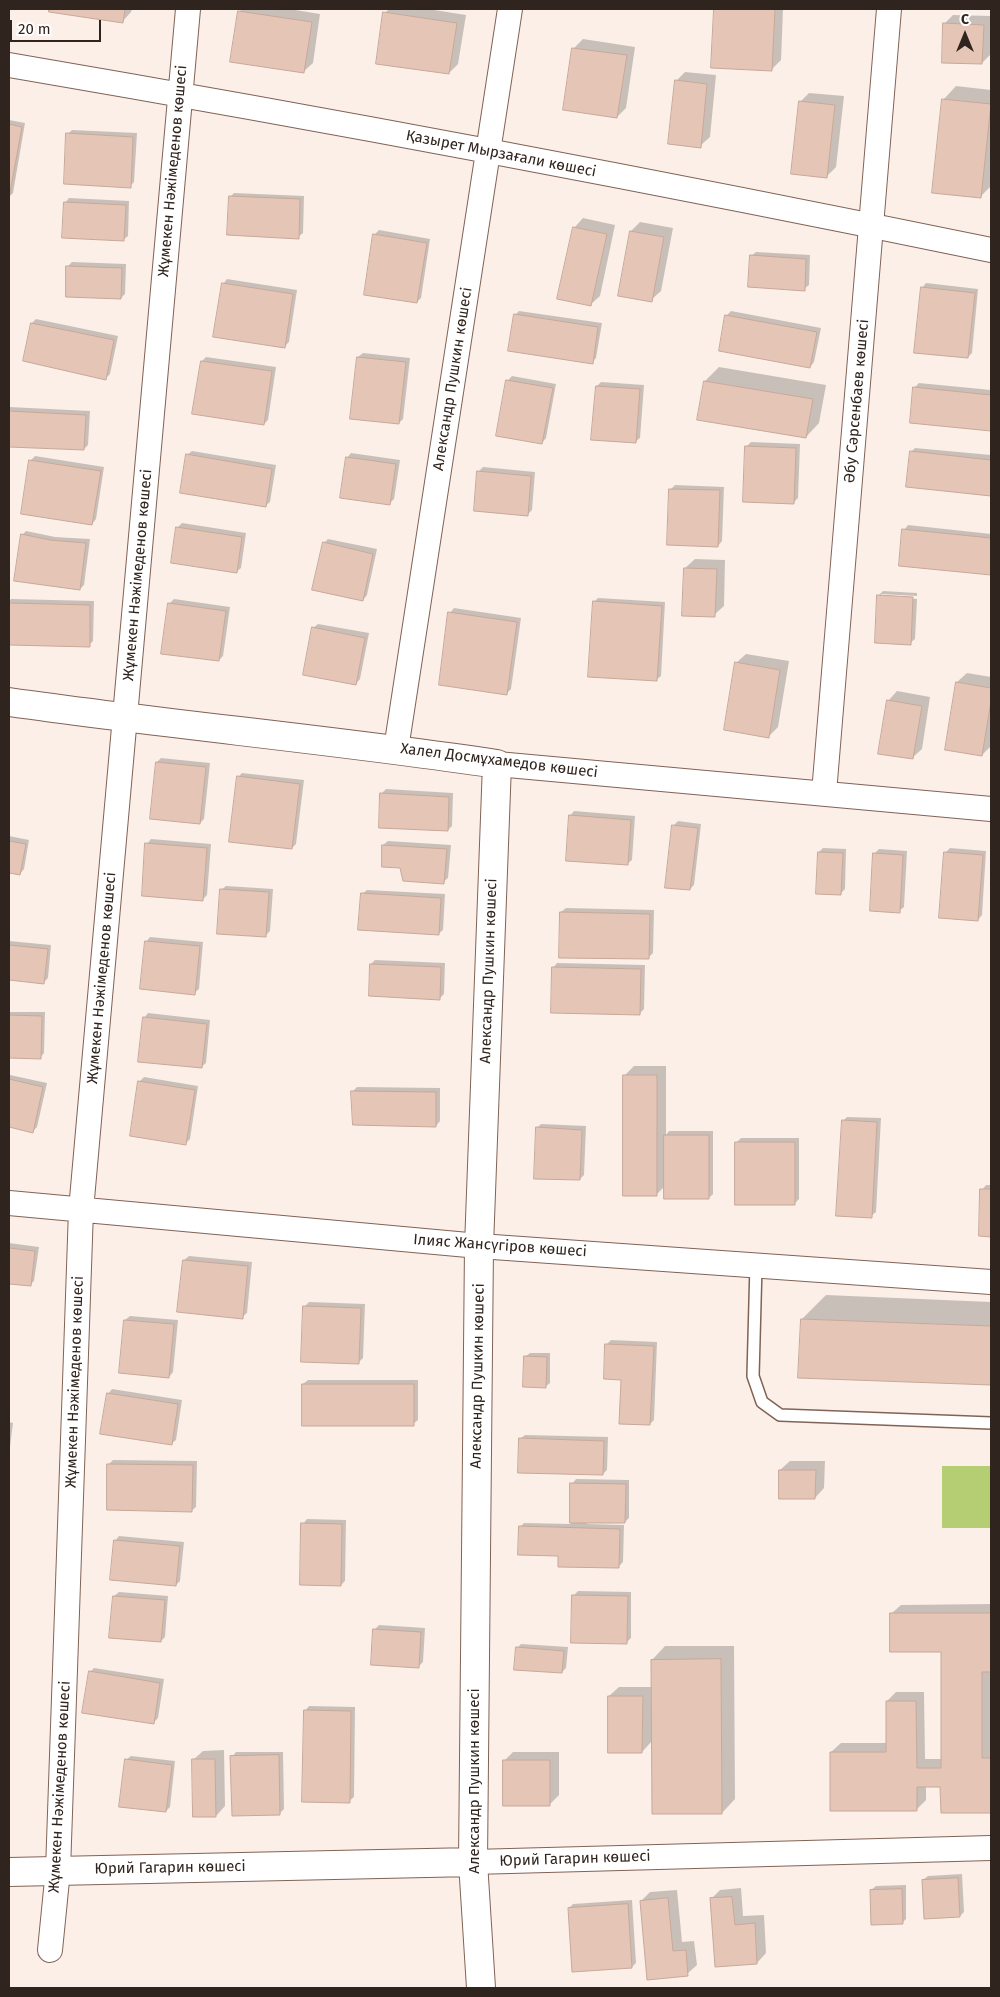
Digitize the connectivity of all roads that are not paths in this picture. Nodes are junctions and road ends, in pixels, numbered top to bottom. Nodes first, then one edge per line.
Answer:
1 (188, 9) edge
2 (510, 9) edge
3 (889, 9) edge
4 (9, 65) edge
5 (179, 94) junction
6 (488, 152) junction
7 (872, 225) junction
8 (991, 250) edge
9 (9, 702) edge
10 (126, 718) junction
11 (396, 749) junction
12 (497, 764) junction
13 (824, 793) junction
14 (991, 809) edge
15 (9, 1203) edge
16 (81, 1210) junction
17 (479, 1246) junction
18 (756, 1265) junction
19 (991, 1282) edge
20 (991, 1423) edge
21 (991, 1848) edge
22 (473, 1862) junction
23 (58, 1870) junction
24 (9, 1872) edge
25 (50, 1950) dead end
26 (481, 1988) edge

1 - 5 street, Жұмекен Нәжімеденов көшесі
2 - 6 street, Александр Пушкин көшесі
3 - 7 street, Әбу Сәрсенбаев көшесі
4 - 5 street, Қазырет Мырзағали көшесі
5 - 6 street, Қазырет Мырзағали көшесі
5 - 10 street, Жұмекен Нәжімеденов көшесі
6 - 7 street, Қазырет Мырзағали көшесі
6 - 11 street, Александр Пушкин көшесі
7 - 8 street, Қазырет Мырзағали көшесі
7 - 13 street, Әбу Сәрсенбаев көшесі
9 - 10 street, Халел Досмұхамедов көшесі
10 - 11 street, Халел Досмұхамедов көшесі
10 - 16 street, Жұмекен Нәжімеденов көшесі
11 - 12 street, Халел Досмұхамедов көшесі
12 - 13 street, Халел Досмұхамедов көшесі
12 - 17 street, Александр Пушкин көшесі
13 - 14 street, Халел Досмұхамедов көшесі
15 - 16 street, Ілияс Жансүгіров көшесі
16 - 17 street, Ілияс Жансүгіров көшесі
16 - 23 street, Жұмекен Нәжімеденов көшесі
17 - 18 street, Ілияс Жансүгіров көшесі
17 - 22 street, Александр Пушкин көшесі
18 - 19 street, Ілияс Жансүгіров көшесі
18 - 20 lane
21 - 22 street, Юрий Гагарин көшесі
22 - 23 street, Юрий Гагарин көшесі
22 - 26 street, Александр Пушкин көшесі
23 - 24 street, Юрий Гагарин көшесі
23 - 25 street, Жұмекен Нәжімеденов көшесі

